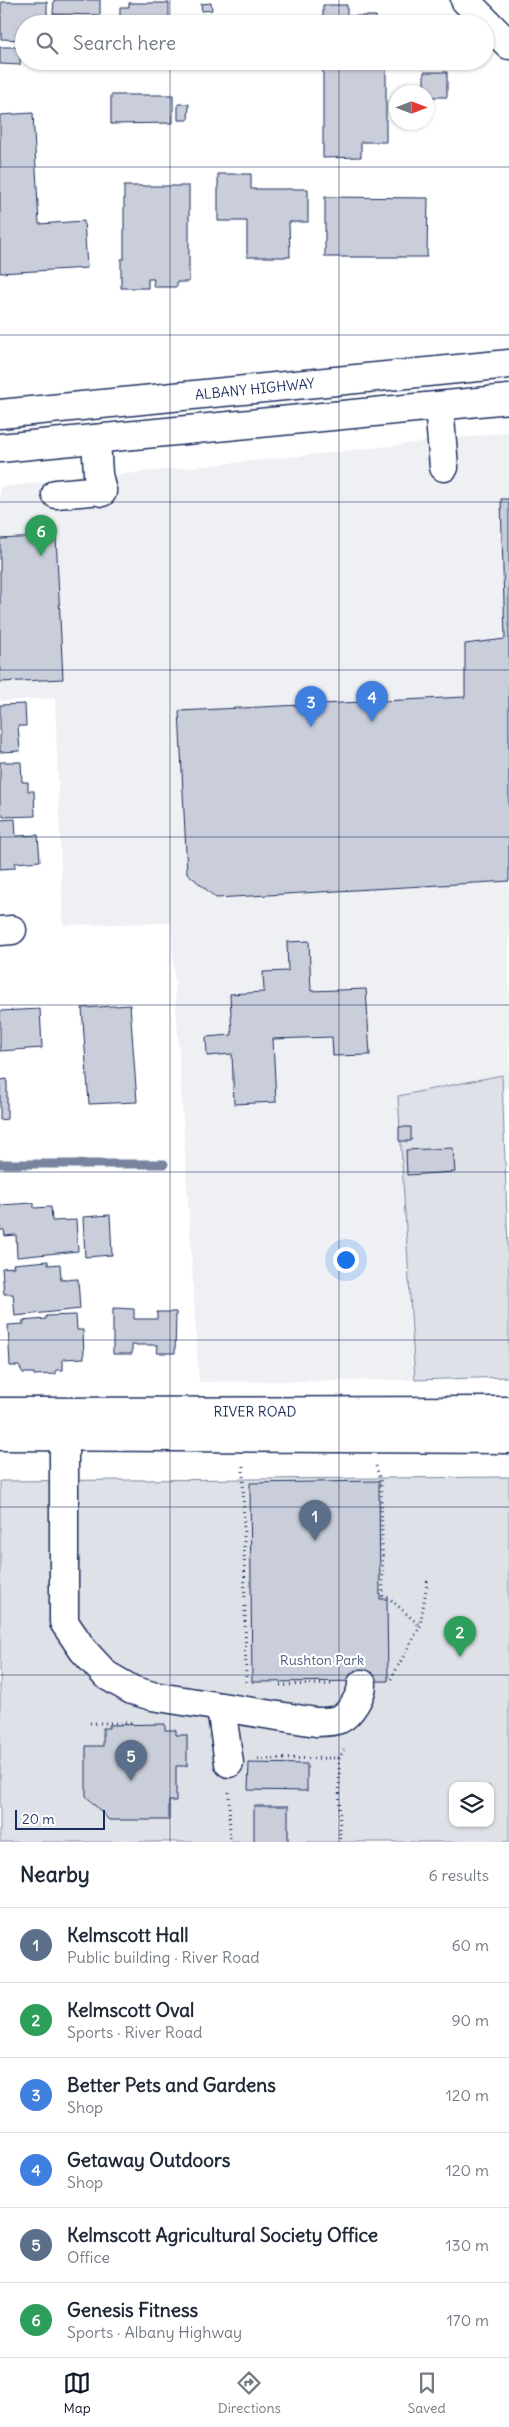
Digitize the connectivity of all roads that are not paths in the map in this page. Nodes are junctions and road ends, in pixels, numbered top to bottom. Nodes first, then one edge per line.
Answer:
1 (465, 0) edge
2 (480, 15) edge
3 (494, 29) edge
4 (509, 44) edge
5 (509, 364) edge
6 (509, 399) edge
7 (439, 406) junction
8 (0, 414) edge
9 (96, 439) junction
10 (0, 448) edge
11 (444, 467) dead end
12 (56, 494) dead end
13 (509, 1411) edge
14 (0, 1412) edge
15 (0, 1436) edge
16 (64, 1436) junction
17 (509, 1438) edge
18 (362, 1684) road end
19 (221, 1706) junction
20 (229, 1764) road end

1 - 2 main road
3 - 4 main road
5 - 8 main road, ALBANY HIGHWAY
6 - 7 main road
7 - 9 main road
7 - 11 main road
9 - 10 main road
9 - 12 main road
13 - 14 main road, RIVER ROAD
15 - 16 main road, RIVER ROAD
16 - 17 main road, RIVER ROAD
16 - 19 main road
18 - 19 main road
19 - 20 main road

